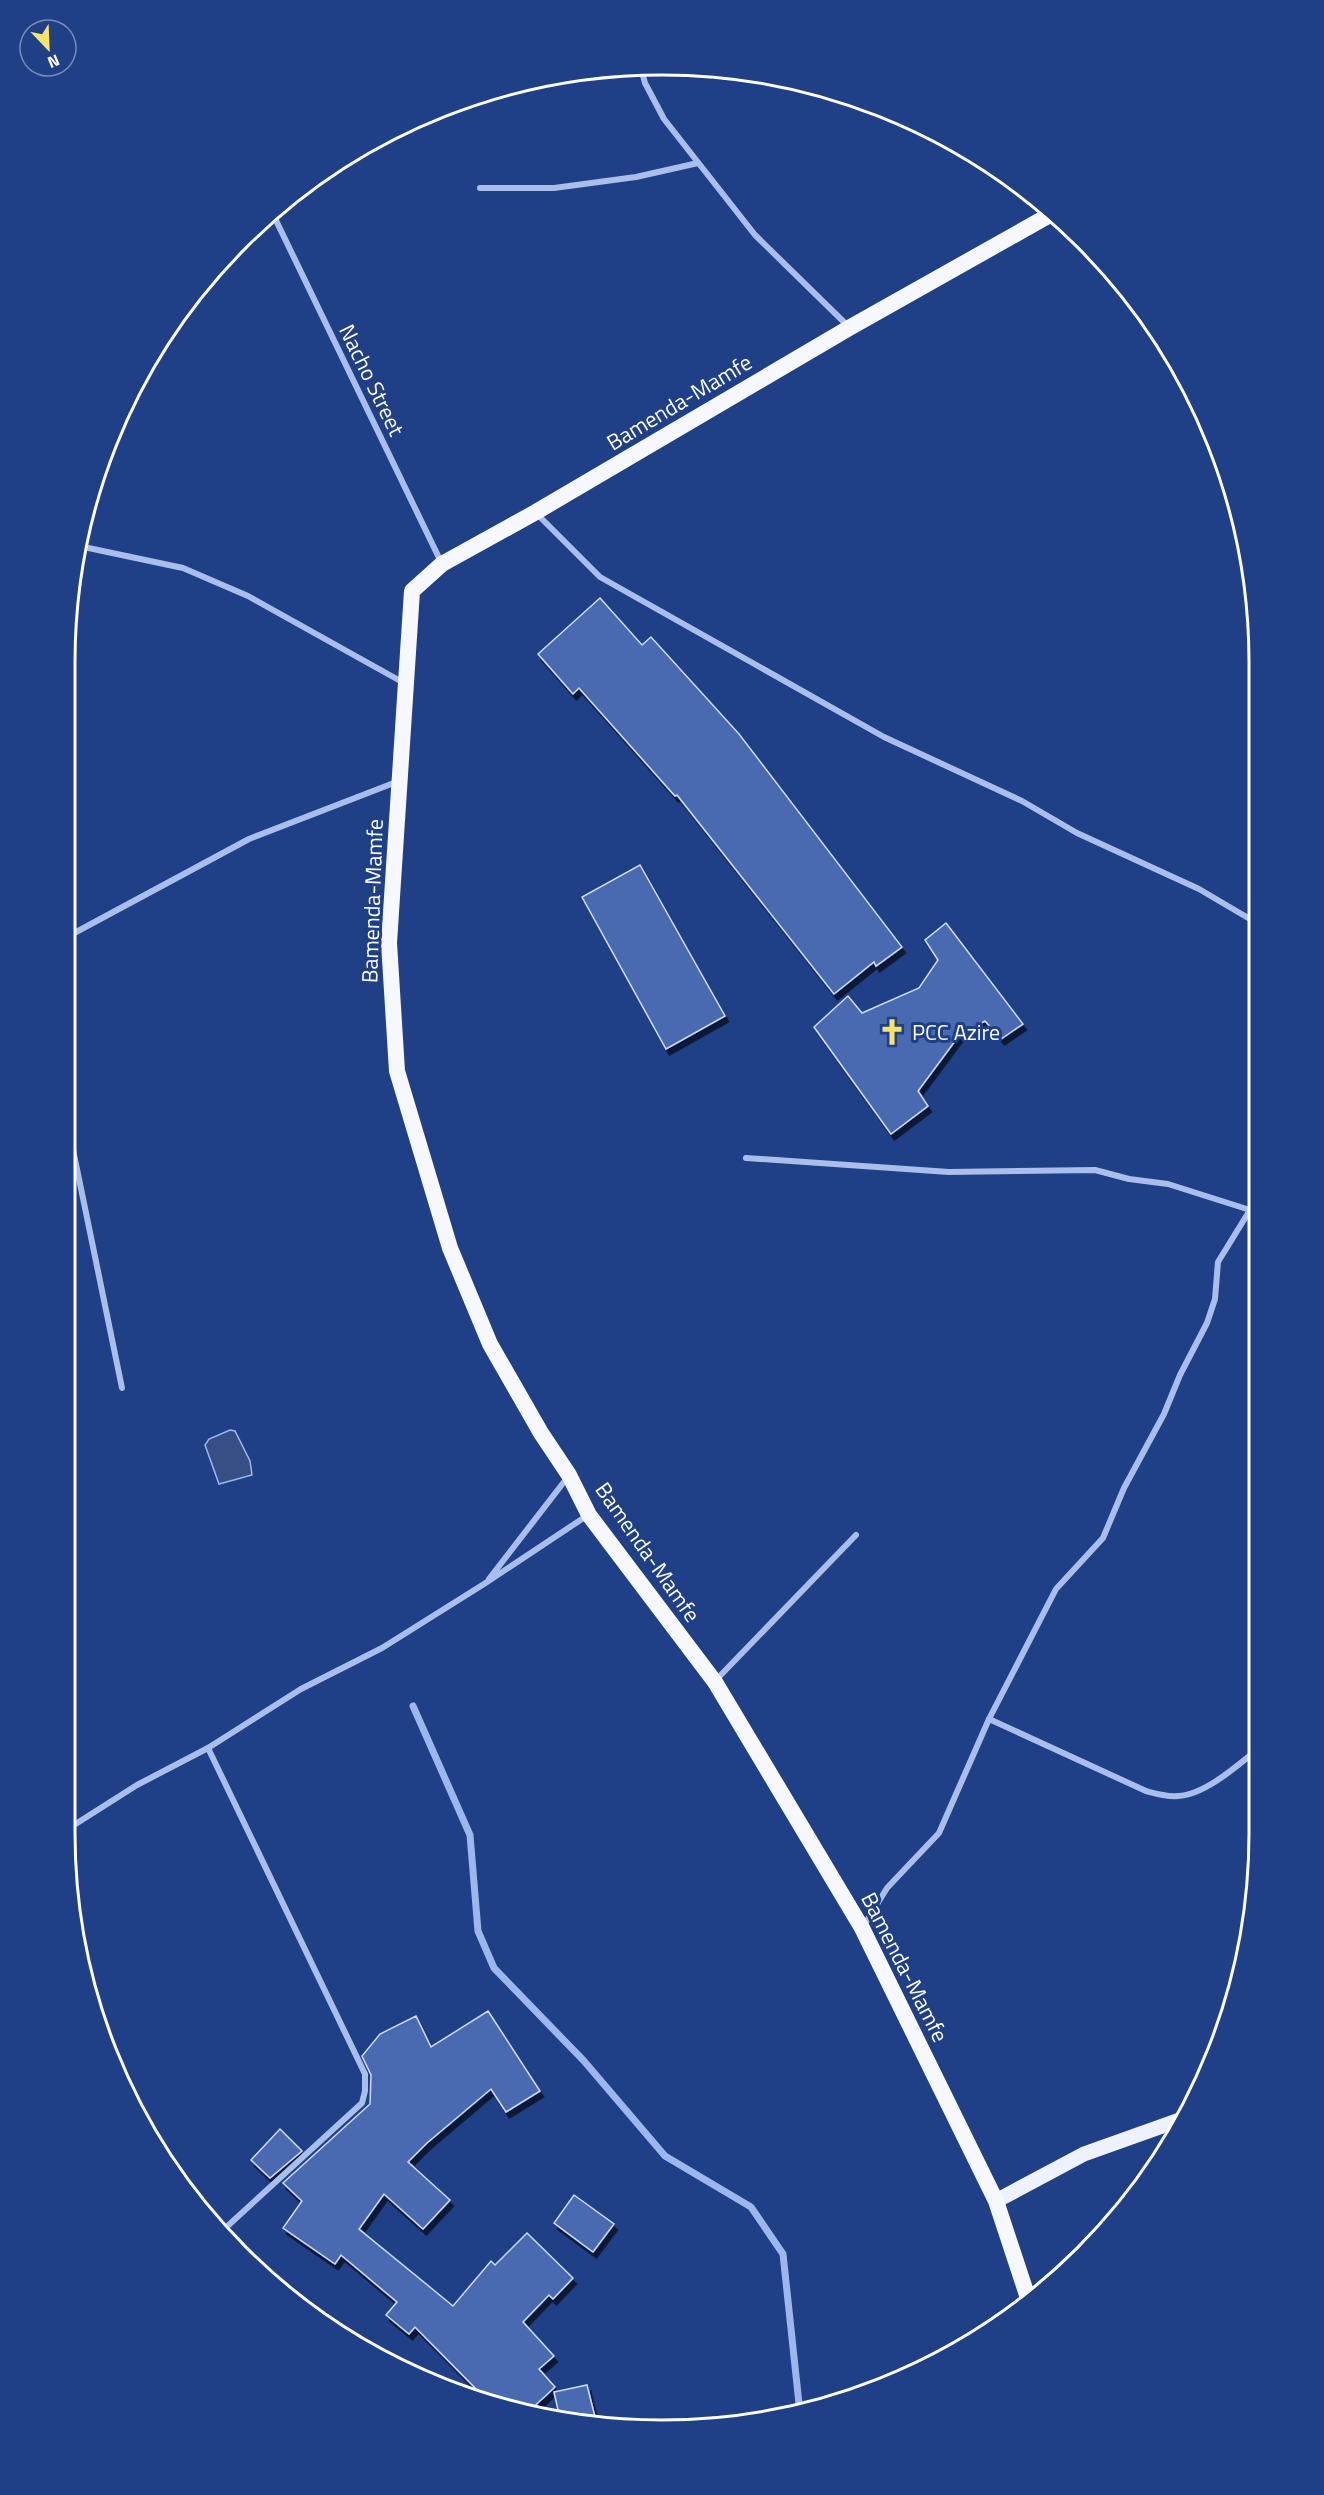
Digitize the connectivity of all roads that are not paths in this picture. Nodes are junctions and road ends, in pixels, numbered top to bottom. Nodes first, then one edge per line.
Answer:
1 (643, 76) edge
2 (698, 163) junction
3 (480, 188) dead end
4 (1045, 218) edge
5 (276, 220) edge
6 (849, 328) junction
7 (536, 512) junction
8 (86, 547) edge
9 (442, 564) junction
10 (401, 682) junction
11 (399, 780) junction
12 (1249, 918) edge
13 (75, 933) edge
14 (746, 1158) dead end
15 (75, 1159) edge
16 (1249, 1209) edge
17 (1249, 1216) edge
18 (122, 1388) dead end
19 (569, 1475) junction
20 (589, 1515) junction
21 (856, 1535) dead end
22 (484, 1584) junction
23 (715, 1682) junction
24 (989, 1719) junction
25 (208, 1748) junction
26 (1249, 1756) edge
27 (75, 1824) edge
28 (862, 1928) junction
29 (1172, 2123) edge
30 (996, 2201) junction
31 (227, 2226) edge
32 (1028, 2291) edge

1 - 2 street
2 - 3 street
2 - 6 street
4 - 6 highway, Bamenda-Mamfe
5 - 9 street, Nacho Street
6 - 7 highway, Bamenda-Mamfe
7 - 9 highway, Bamenda-Mamfe
7 - 12 street
8 - 10 street
9 - 10 highway, Bamenda-Mamfe
10 - 11 highway, Bamenda-Mamfe
11 - 13 street
11 - 19 highway, Bamenda-Mamfe
14 - 16 street
15 - 18 street
17 - 24 street
19 - 20 highway, Bamenda-Mamfe
19 - 22 street
20 - 22 street
20 - 23 highway, Bamenda-Mamfe
21 - 23 street
22 - 25 street
23 - 28 highway, Bamenda-Mamfe
24 - 26 street
24 - 28 street
25 - 27 street
25 - 31 street
28 - 30 highway, Bamenda-Mamfe
29 - 30 main road
30 - 32 highway, Bamenda-Mamfe

